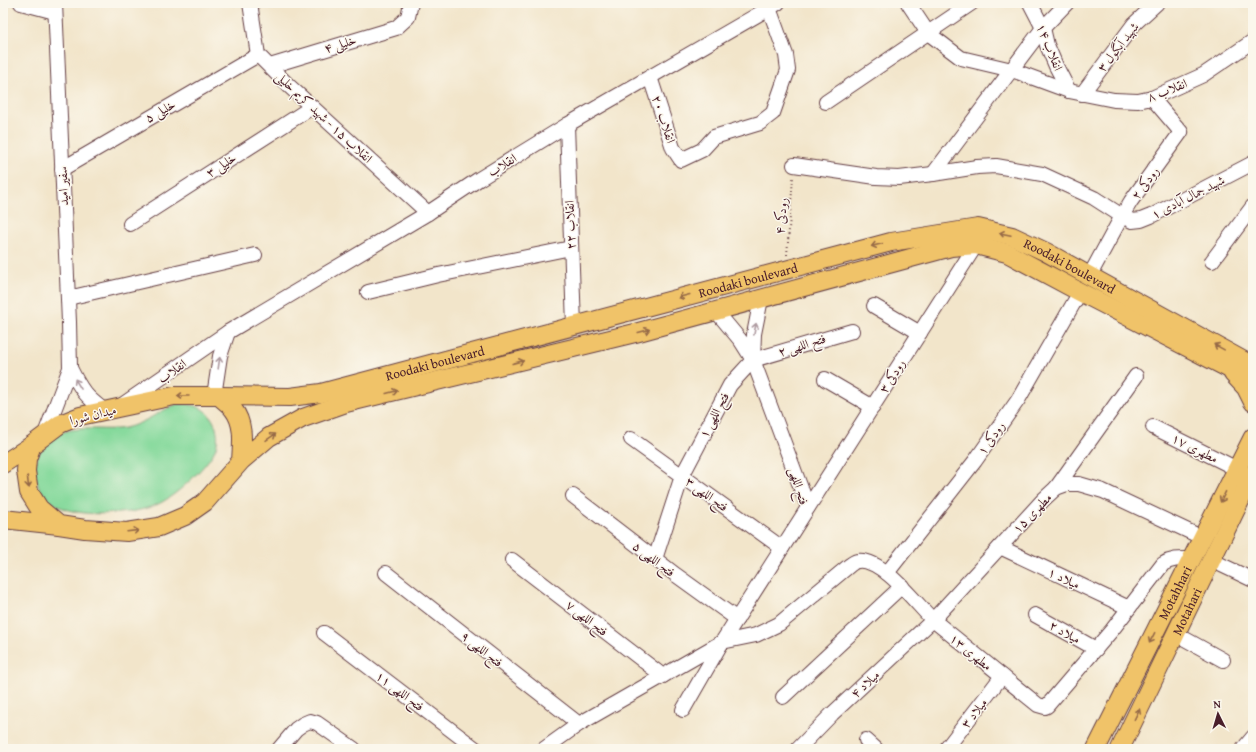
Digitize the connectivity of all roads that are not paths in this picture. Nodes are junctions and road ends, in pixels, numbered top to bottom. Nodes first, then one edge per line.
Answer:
1 (21, 3) edge
2 (908, 3) edge
3 (972, 3) edge
4 (1030, 3) edge
5 (1067, 3) edge
6 (1157, 3) edge
7 (251, 4) edge
8 (774, 6) edge
9 (55, 8) edge
10 (409, 10) edge
11 (1043, 28) junction
12 (928, 33) junction
13 (1253, 41) edge
14 (258, 55) junction
15 (270, 66) junction
16 (1012, 70) junction
17 (650, 77) junction
18 (1076, 92) junction
19 (1152, 98) junction
20 (826, 102) dead end
21 (312, 107) junction
22 (567, 125) junction
23 (1253, 163) edge
24 (794, 165) road end
25 (62, 169) junction
26 (932, 174) junction
27 (1253, 206) edge
28 (428, 213) junction
29 (1122, 216) junction
30 (130, 224) dead end
31 (976, 245) junction
32 (571, 248) junction
33 (255, 255) dead end
34 (1212, 261) dead end
35 (1090, 275) junction
36 (368, 292) dead end
37 (1080, 292) junction
38 (68, 298) junction
39 (761, 299) junction
40 (874, 306) dead end
41 (716, 311) junction
42 (574, 326) junction
43 (852, 331) dead end
44 (228, 332) junction
45 (920, 333) junction
46 (753, 360) junction
47 (1243, 363) edge
48 (70, 368) junction
49 (1136, 376) dead end
50 (825, 380) dead end
51 (1253, 381) edge
52 (216, 396) junction
53 (290, 397) junction
54 (1253, 402) edge
55 (873, 407) junction
56 (111, 410) junction
57 (303, 418) junction
58 (1153, 427) dead end
59 (39, 439) junction
60 (631, 439) dead end
61 (1252, 440) edge
62 (240, 461) junction
63 (3, 464) edge
64 (1245, 471) edge
65 (682, 476) junction
66 (1056, 488) junction
67 (573, 496) dead end
68 (808, 507) junction
69 (3, 519) edge
70 (59, 525) junction
71 (1203, 538) junction
72 (1000, 547) junction
73 (782, 548) junction
74 (655, 559) junction
75 (1192, 559) junction
76 (512, 560) dead end
77 (1211, 560) junction
78 (386, 573) dead end
79 (886, 573) junction
80 (1253, 580) edge
81 (902, 586) junction
82 (1129, 608) junction
83 (1035, 615) dead end
84 (737, 619) junction
85 (933, 620) junction
86 (324, 633) dead end
87 (1176, 634) junction
88 (722, 642) junction
89 (1096, 649) junction
90 (1223, 660) dead end
91 (663, 676) junction
92 (1002, 676) junction
93 (783, 697) dead end
94 (683, 710) dead end
95 (579, 724) junction
96 (1253, 737) edge
97 (800, 748) edge
98 (279, 749) edge
99 (354, 749) edge
100 (476, 749) edge
101 (544, 749) edge
102 (946, 749) edge
103 (1096, 749) edge
104 (1120, 749) edge
105 (1243, 749) edge

1 - 9 street
2 - 12 street, انقلاب ۸
3 - 12 street
4 - 11 street, انقلاب ۱۴
5 - 11 street
6 - 18 street, شهید آبگول ۳
7 - 14 street
8 - 17 street, انقلاب
8 - 17 street, انقلاب ۲۰
9 - 25 street, سفیر امید
10 - 15 street, خلیلی ۴
11 - 16 street
11 - 18 street, انقلاب ۱۴
12 - 16 street, انقلاب ۸
12 - 20 street
13 - 19 street, انقلاب ۸
14 - 15 street, انقلاب ۱۵ - شهید کریم خلیلی
14 - 25 street, خلیلی ۵
15 - 21 street, انقلاب ۱۵ - شهید کریم خلیلی
16 - 18 street, انقلاب ۸
16 - 26 street
17 - 22 street, انقلاب
18 - 19 street, انقلاب ۸
19 - 29 street, رودکی ۲
21 - 28 street, انقلاب ۱۵ - شهید کریم خلیلی
21 - 30 street, خلیلی ۳
22 - 28 street, انقلاب
22 - 32 street, انقلاب ۲۲
23 - 29 street, شهید جمال آبادی ۱
24 - 26 street
25 - 38 street, سفیر امید
26 - 29 street
27 - 34 street
28 - 44 street, انقلاب
29 - 35 street, رودکی ۲
31 - 37 main road, Roodaki boulevard
31 - 39 main road, Roodaki boulevard
31 - 45 street, رودکی ۳
32 - 36 street
32 - 42 street, انقلاب ۲۲
33 - 38 street
35 -> 42 main road, Roodaki boulevard
47 -> 35 main road, Roodaki boulevard
37 - 47 main road, Roodaki boulevard
37 - 79 street, رودکی ۱
38 - 48 street, سفیر امید
39 - 41 main road, Roodaki boulevard
46 -> 39 street
40 - 45 street
41 - 46 street
57 -> 41 main road, Roodaki boulevard
42 - 53 main road, Roodaki boulevard
43 - 46 street, فتح اللهی ۲
52 -> 44 street
44 - 56 street, انقلاب
45 - 55 street, رودکی ۳
46 - 65 street, فتح اللهی ۱
46 - 68 street, فتح اللهی
47 - 51 main road, Roodaki boulevard
47 - 54 main road
56 -> 48 street, سفیر امید
48 - 59 street, سفیر امید
49 - 66 street
50 - 55 street
52 - 53 main road, Roodaki boulevard
52 -> 56 main road, میدان شورا
52 - 62 main road
53 - 57 main road
55 - 68 street, رودکی ۳
56 - 59 main road, میدان شورا
62 -> 57 main road, Roodaki boulevard
58 - 64 street, مطهری ۱۷
59 - 63 main road
59 -> 70 main road
60 - 65 street, فتح اللهی ۳
61 - 64 main road, Motahhari
70 -> 62 main road
64 -> 71 main road, Motahhari
64 - 77 main road, Motahari
65 - 73 street, فتح اللهی ۳
65 - 74 street, فتح اللهی ۱
66 - 71 street, مطهری ۱۵
66 - 72 street, مطهری ۱۵
67 - 74 street, فتح اللهی ۵
68 - 73 street, فتح اللهی
69 - 70 main road
71 - 75 main road, Motahhari
72 - 82 street, میلاد ۱
72 - 85 street, مطهری ۱۵
73 - 84 street, فتح اللهی
74 - 84 street, فتح اللهی ۵
75 - 82 street, مطهری ۱۳
75 -> 103 main road, Motahhari
76 - 91 street, فتح اللهی ۷
77 - 80 street
77 - 87 main road, Motahari
78 - 95 street, فتح اللهی ۹
79 - 81 street, مطهری ۱۳
79 - 88 street, مطهری ۱۳
81 - 85 street, مطهری ۱۳
81 - 93 street
82 - 89 street, مطهری ۱۳
83 - 89 street, میلاد ۲
84 - 88 street, فتح اللهی
85 - 92 street, مطهری ۱۳
85 - 97 street, میلاد ۴
86 - 100 street, فتح اللهی ۱۱
87 - 90 street
104 -> 87 main road, Motahari
88 - 91 street, فتح اللهی
88 - 94 street, فتح اللهی
89 - 92 street, مطهری ۱۳
91 - 95 street, فتح اللهی
92 - 102 street, میلاد ۳
95 - 101 street, فتح اللهی
96 - 105 street
98 - 99 street

